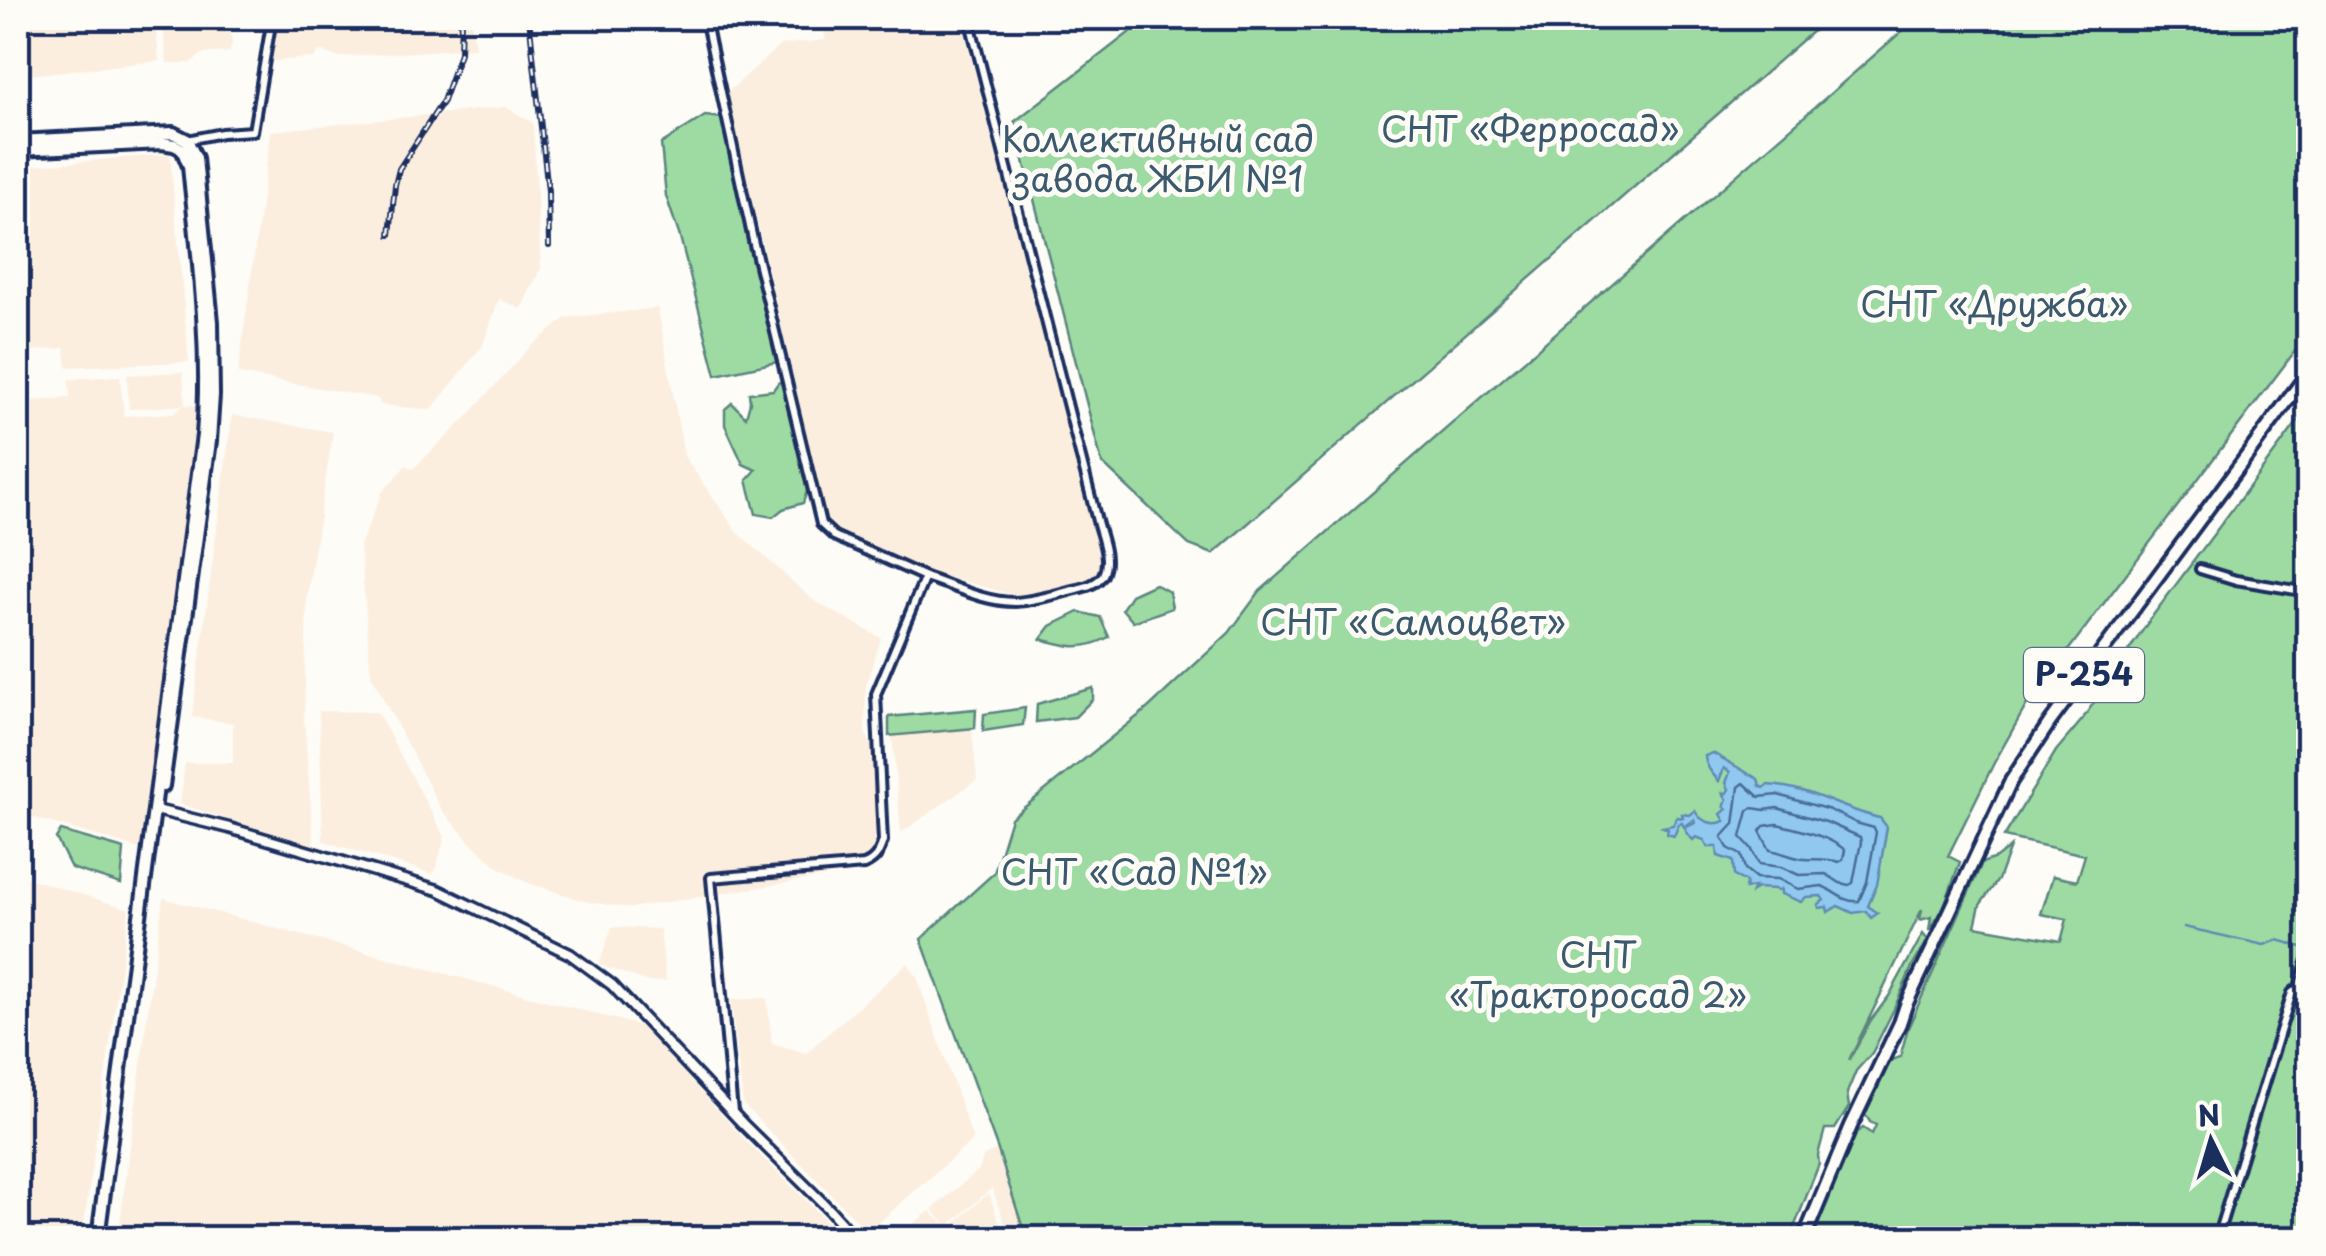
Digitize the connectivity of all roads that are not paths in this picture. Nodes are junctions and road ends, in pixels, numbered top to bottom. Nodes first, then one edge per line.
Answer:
1 (272, 18) edge
2 (705, 18) edge
3 (969, 18) edge
4 (18, 140) edge
5 (185, 144) junction
6 (18, 150) edge
7 (2308, 372) edge
8 (2200, 569) dead end
9 (924, 577) junction
10 (2308, 592) edge
11 (156, 810) junction
12 (2308, 960) edge
13 (734, 1114) junction
14 (98, 1238) edge
15 (855, 1238) edge
16 (1801, 1238) edge
17 (2217, 1238) edge

1 - 5 street
2 - 9 street
3 - 9 street
4 - 5 main road
5 - 6 main road
5 - 11 main road
7 - 16 main road, Р-254
8 - 10 street
9 - 13 street
11 - 13 street
11 - 14 main road
12 - 17 street
13 - 15 street

